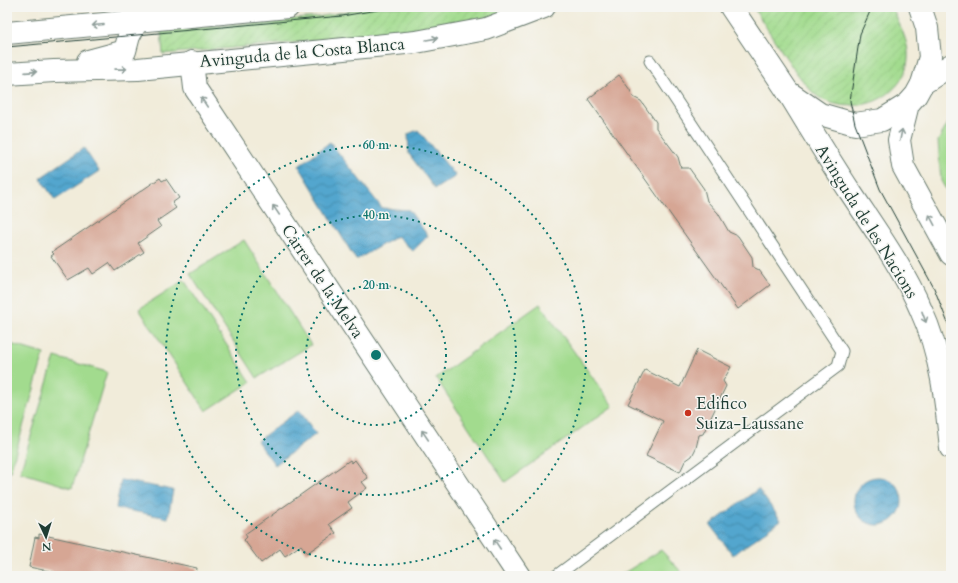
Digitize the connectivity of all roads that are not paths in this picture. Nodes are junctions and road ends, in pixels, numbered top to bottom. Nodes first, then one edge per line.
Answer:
1 (288, 7) edge
2 (544, 7) edge
3 (731, 7) edge
4 (920, 7) edge
5 (135, 14) edge
6 (7, 33) edge
7 (650, 61) dead end
8 (192, 62) junction
9 (951, 65) edge
10 (54, 71) junction
11 (7, 74) edge
12 (922, 84) junction
13 (788, 92) junction
14 (908, 104) junction
15 (951, 254) edge
16 (951, 448) edge
17 (519, 576) edge
18 (556, 576) edge

1 - 5 street
8 -> 2 street, Avinguda de la Costa Blanca
3 - 13 street, Avinguda de les Nacions
4 - 12 street
5 -> 6 street
5 - 10 street, Avinguda de la Costa Blanca
7 - 18 lane
10 -> 8 street, Avinguda de la Costa Blanca
17 -> 8 street, Carrer de la Melva
9 - 12 street
11 -> 10 street, Avinguda de la Costa Blanca
12 - 14 street
13 - 14 street
13 -> 16 street, Avinguda de les Nacions
15 -> 14 street

